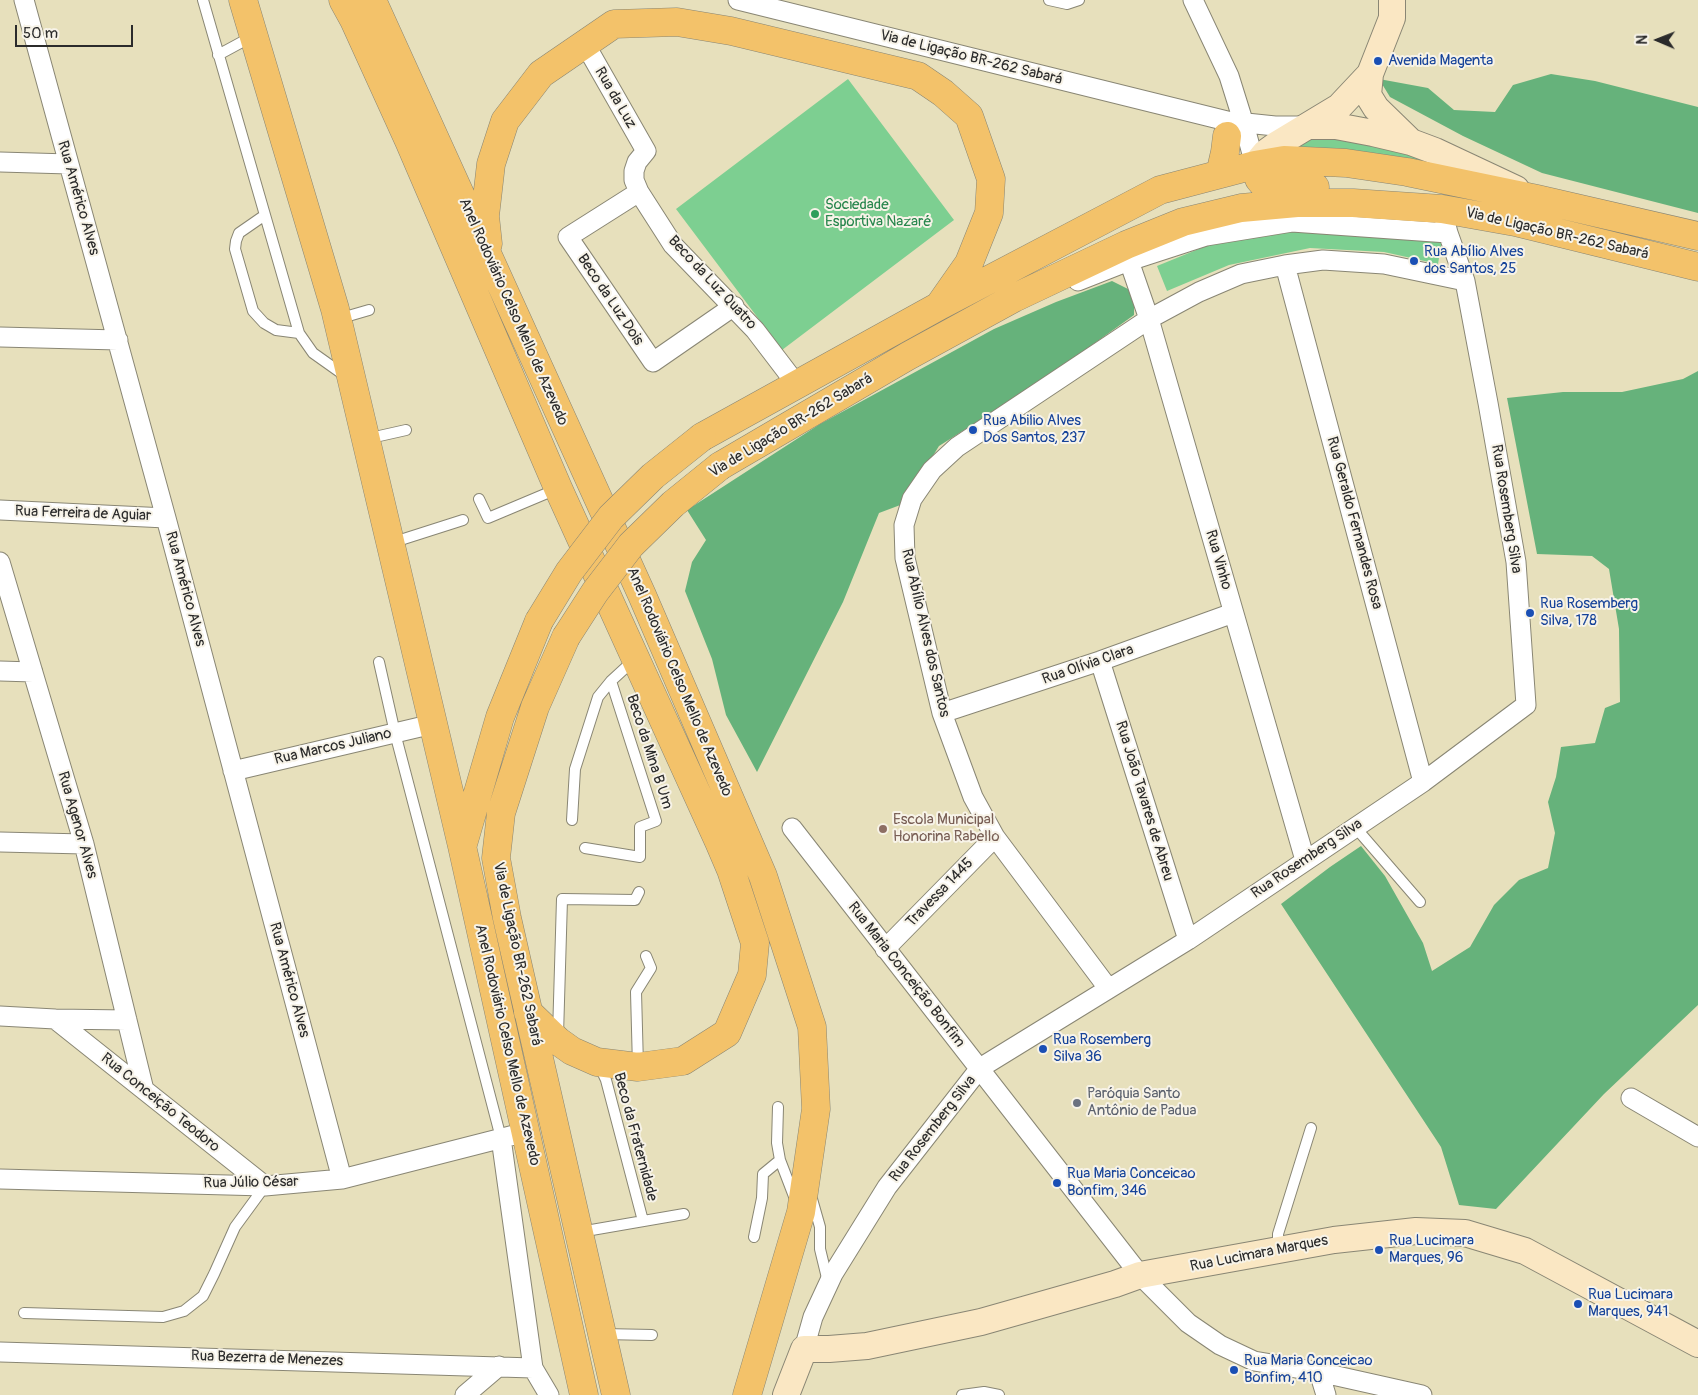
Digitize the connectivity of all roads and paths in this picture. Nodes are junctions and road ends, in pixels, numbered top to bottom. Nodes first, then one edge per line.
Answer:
1 (24, 0) edge
2 (204, 0) edge
3 (243, 0) edge
4 (343, 0) edge
5 (372, 0) edge
6 (738, 0) edge
7 (1049, 0) edge
8 (1078, 0) edge
9 (1193, 0) edge
10 (1392, 0) edge
11 (253, 36) junction
12 (585, 44) junction
13 (218, 55) junction
14 (1370, 74) junction
15 (1309, 126) junction
16 (1236, 130) junction
17 (1411, 142) junction
18 (646, 151) joint
19 (0, 162) edge
20 (69, 164) junction
21 (1255, 165) junction
22 (1220, 174) junction
23 (639, 192) junction
24 (1537, 199) junction
25 (264, 215) junction
26 (1436, 216) junction
27 (1698, 236) edge
28 (489, 260) junction
29 (1129, 261) junction
30 (1284, 264) junction
31 (1698, 267) edge
32 (1465, 281) junction
33 (1014, 298) junction
34 (734, 306) junction
35 (939, 306) junction
36 (369, 310) dead end
37 (1148, 319) junction
38 (337, 320) junction
39 (299, 333) junction
40 (0, 337) edge
41 (118, 340) junction
42 (351, 380) junction
43 (797, 385) junction
44 (406, 430) dead end
45 (365, 439) junction
46 (558, 488) junction
47 (479, 499) dead end
48 (0, 510) edge
49 (166, 518) junction
50 (463, 520) dead end
51 (390, 544) junction
52 (0, 562) edge
53 (1233, 613) junction
54 (636, 659) junction
55 (379, 662) dead end
56 (1100, 662) junction
57 (0, 671) edge
58 (33, 672) junction
59 (611, 681) junction
60 (942, 713) junction
61 (433, 724) junction
62 (395, 733) junction
63 (233, 771) junction
64 (1423, 782) junction
65 (572, 820) dead end
66 (1355, 827) junction
67 (792, 828) dead end
68 (995, 837) junction
69 (0, 842) edge
70 (84, 844) junction
71 (462, 846) junction
72 (585, 848) dead end
73 (1305, 860) junction
74 (639, 892) dead end
75 (1420, 902) dead end
76 (1188, 940) junction
77 (885, 949) junction
78 (646, 956) dead end
79 (1108, 988) junction
80 (528, 1012) junction
81 (0, 1016) edge
82 (55, 1019) junction
83 (128, 1020) junction
84 (558, 1040) junction
85 (598, 1062) junction
86 (638, 1067) junction
87 (980, 1068) junction
88 (144, 1090) junction
89 (1630, 1098) dead end
90 (778, 1107) dead end
91 (1311, 1128) dead end
92 (514, 1135) junction
93 (1698, 1137) edge
94 (780, 1160) junction
95 (806, 1175) junction
96 (0, 1178) edge
97 (342, 1179) junction
98 (265, 1186) junction
99 (801, 1212) junction
100 (684, 1214) dead end
101 (643, 1221) junction
102 (579, 1232) junction
103 (754, 1237) dead end
104 (1278, 1250) junction
105 (1140, 1275) junction
106 (829, 1283) junction
107 (24, 1313) dead end
108 (602, 1334) junction
109 (652, 1335) dead end
110 (1698, 1344) edge
111 (804, 1349) junction
112 (0, 1352) edge
113 (499, 1366) junction
114 (533, 1368) junction
115 (1319, 1372) junction
116 (465, 1395) edge
117 (548, 1395) edge
118 (584, 1395) edge
119 (616, 1395) edge
120 (746, 1395) edge
121 (786, 1395) edge
122 (962, 1395) edge
123 (999, 1395) edge
124 (1326, 1395) edge
125 (1422, 1395) edge

1 - 20 street, Rua Américo Alves
2 - 13 lane
3 - 11 highway, Anel Rodoviário Celso Mello de Azevedo
4 - 46 highway
5 - 28 highway, Anel Rodoviário Celso Mello de Azevedo
6 - 16 street, Via de Ligação BR-262 Sabará
7 - 8 lane
9 - 16 street
10 - 14 street
11 - 13 lane
11 - 38 highway, Anel Rodoviário Celso Mello de Azevedo
12 - 18 street, Rua da Luz
12 - 28 highway
12 - 35 highway
13 - 25 lane
14 - 15 street
14 - 17 street
15 - 16 street
15 - 17 street, Via de Ligação BR-262 Sabará
15 - 21 street
16 - 21 street
16 - 22 highway
17 - 24 street, Via de Ligação BR-262 Sabará
18 - 23 street, Beco da Luz Quatro
19 - 20 street
20 - 41 street, Rua Américo Alves
21 - 22 highway, Via de Ligação BR-262 Sabará
21 - 24 highway, Via de Ligação BR-262 Sabará
21 - 26 highway
22 - 35 highway, Via de Ligação BR-262 Sabará
23 - 34 street, Beco da Luz Quatro
23 - 34 street, Beco da Luz Dois
24 - 27 highway, Via de Ligação BR-262 Sabará
25 - 39 lane
25 - 39 lane
26 - 29 street, Via de Ligação BR-262 Sabará
26 - 31 highway, Via de Ligação BR-262 Sabará
26 - 32 street, Rua Rosemberg Silva
26 - 33 highway, Via de Ligação BR-262 Sabará
28 - 95 highway, Anel Rodoviário Celso Mello de Azevedo
29 - 33 street, Via de Ligação BR-262 Sabará
29 - 37 street, Rua Vinho
30 - 32 street, Rua Abílio Alves dos Santos
30 - 37 street, Rua Abílio Alves dos Santos
30 - 64 street, Rua Geraldo Fernandes Rosa
32 - 64 street, Rua Rosemberg Silva
33 - 80 highway, Via de Ligação BR-262 Sabará, bridge
34 - 43 street, Beco da Luz Quatro
35 - 43 highway, Via de Ligação BR-262 Sabará
36 - 38 lane
37 - 53 street, Rua Vinho
37 - 60 street, Rua Abílio Alves dos Santos
38 - 42 highway, Anel Rodoviário Celso Mello de Azevedo
39 - 42 lane
40 - 41 street
41 - 49 street, Rua Américo Alves
42 - 45 highway, Anel Rodoviário Celso Mello de Azevedo
43 - 71 highway, Via de Ligação BR-262 Sabará, bridge
44 - 45 lane
45 - 51 highway, Anel Rodoviário Celso Mello de Azevedo
46 - 47 lane
46 - 54 highway
48 - 49 street, Rua Ferreira de Aguiar
49 - 63 street, Rua Américo Alves
50 - 51 lane
51 - 61 highway, Anel Rodoviário Celso Mello de Azevedo
52 - 58 street, Rua Agenor Alves
53 - 56 street, Rua Olívia Clara
53 - 73 street, Rua Vinho
54 - 59 lane
54 - 86 highway
55 - 62 lane
56 - 60 street, Rua Olívia Clara
56 - 76 street, Rua João Tavares de Abreu
57 - 58 street
58 - 70 street, Rua Agenor Alves
59 - 65 lane
59 - 72 lane, Beco da Mina B Um
60 - 68 street, Rua Abílio Alves dos Santos
61 - 62 street, Rua Marcos Juliano
61 - 71 highway, Anel Rodoviário Celso Mello de Azevedo
62 - 63 street, Rua Marcos Juliano
62 - 92 lane
63 - 97 street, Rua Américo Alves
64 - 66 street, Rua Rosemberg Silva
66 - 73 street, Rua Rosemberg Silva
66 - 75 lane
67 - 77 street, Rua Maria Conceição Bonfim
68 - 77 street, Travessa 1445
68 - 79 street, Rua Abílio Alves dos Santos
69 - 70 street
70 - 83 street, Rua Agenor Alves
71 - 92 highway, Anel Rodoviário Celso Mello de Azevedo
73 - 76 street, Rua Rosemberg Silva
74 - 84 lane
76 - 79 street, Rua Rosemberg Silva
77 - 87 street, Rua Maria Conceição Bonfim
78 - 86 lane
79 - 87 street, Rua Rosemberg Silva
80 - 84 highway
80 - 102 highway, Via de Ligação BR-262 Sabará
81 - 82 street
82 - 83 street
82 - 88 street, Rua Conceição Teodoro
83 - 88 street, Rua Agenor Alves
84 - 85 highway
85 - 86 highway
85 - 101 lane, Beco da Fraternidade
87 - 105 street, Rua Maria Conceição Bonfim
87 - 106 street, Rua Rosemberg Silva
88 - 98 street, Rua Conceição Teodoro
89 - 93 street
90 - 94 lane
91 - 104 lane
92 - 97 street, Rua Júlio César
92 - 114 street
92 - 118 highway, Anel Rodoviário Celso Mello de Azevedo
94 - 99 lane
94 - 103 lane
95 - 99 highway, Anel Rodoviário Celso Mello de Azevedo
95 - 106 lane
96 - 98 street, Rua Júlio César
97 - 98 street, Rua Júlio César
98 - 107 lane
99 - 120 highway, Anel Rodoviário Celso Mello de Azevedo
100 - 101 lane
101 - 102 lane
102 - 108 highway, Via de Ligação BR-262 Sabará
104 - 105 street, Rua Lucimara Marques
104 - 110 street, Rua Lucimara Marques
105 - 111 street, Rua Lucimara Marques
105 - 115 street, Rua Maria Conceição Bonfim
106 - 111 street, Rua Rosemberg Silva
108 - 109 lane
108 - 119 highway, Via de Ligação BR-262 Sabará
111 - 121 street, Rua Rosemberg Silva
112 - 113 street, Rua Bezerra de Menezes
113 - 114 street, Rua Bezerra de Menezes
113 - 116 street
114 - 117 street
115 - 124 street
115 - 125 street, Rua Maria Conceição Bonfim
122 - 123 lane

